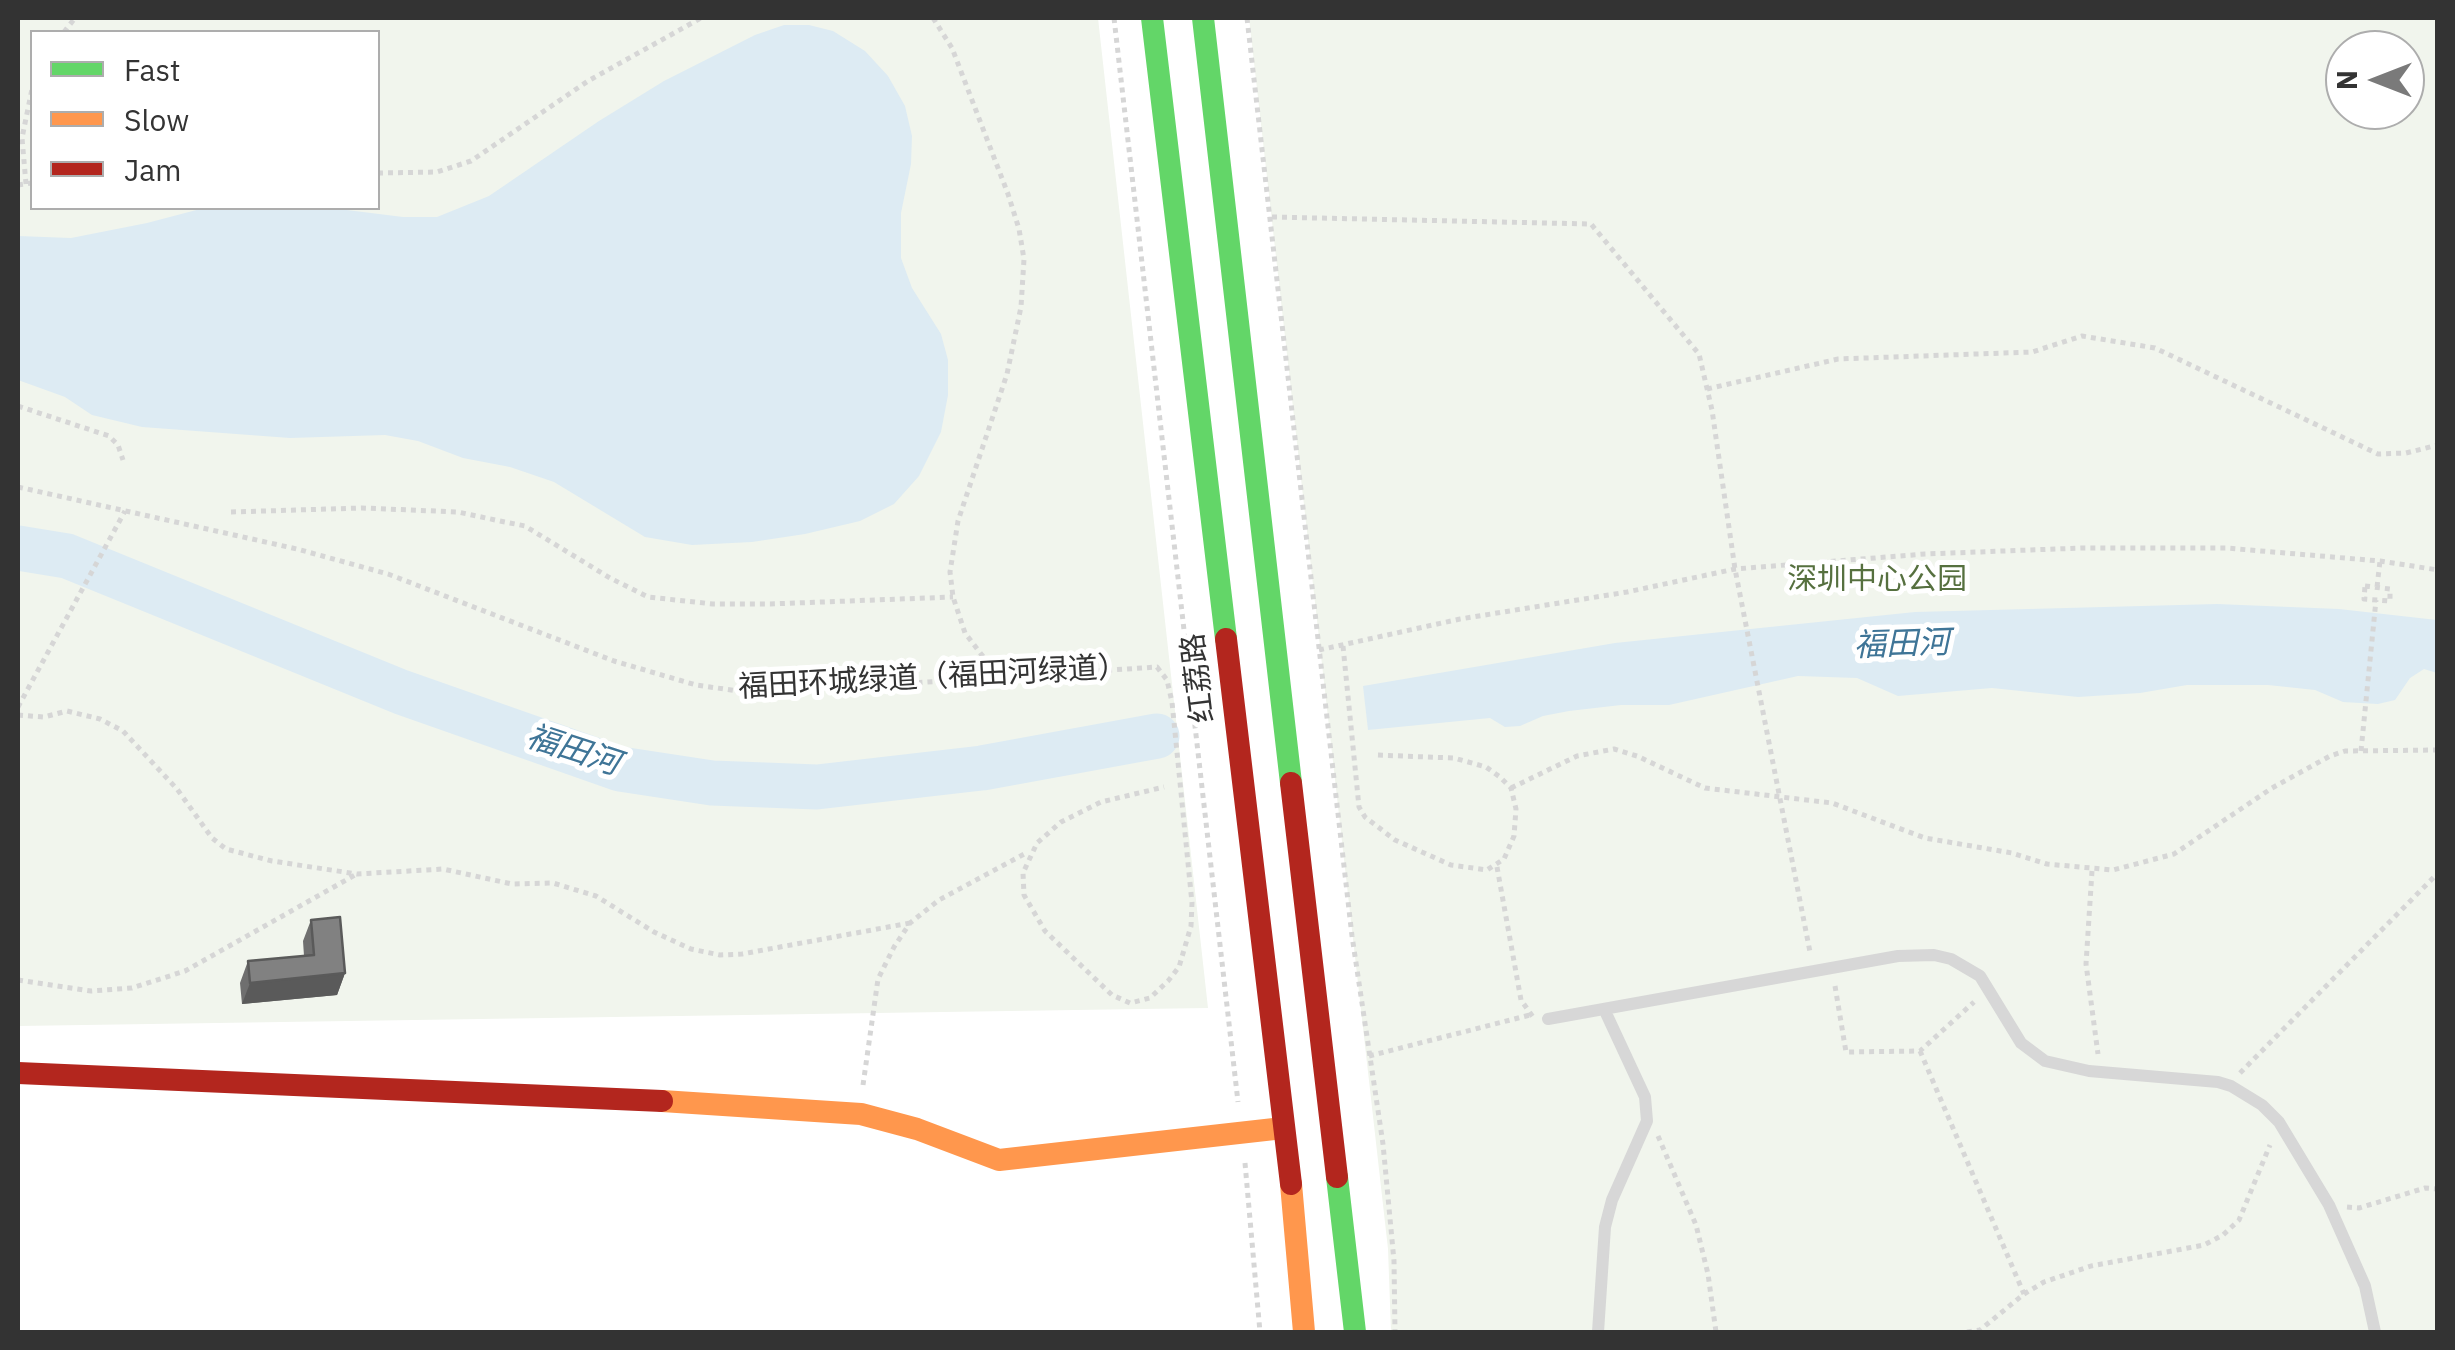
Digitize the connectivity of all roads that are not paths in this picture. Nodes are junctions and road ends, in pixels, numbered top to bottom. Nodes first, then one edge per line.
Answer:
1 (1152, 18) edge
2 (1203, 18) edge
3 (1606, 1011) junction
4 (1548, 1020) road end
5 (18, 1073) edge
6 (1283, 1128) junction
7 (1304, 1332) edge
8 (1355, 1332) edge
9 (1598, 1332) edge
10 (2375, 1332) edge

1 - 6 main road, 红荔路
2 - 8 main road
3 - 4 lane
3 - 9 lane
3 - 10 lane
5 - 6 main road
6 - 7 main road, 红荔路

